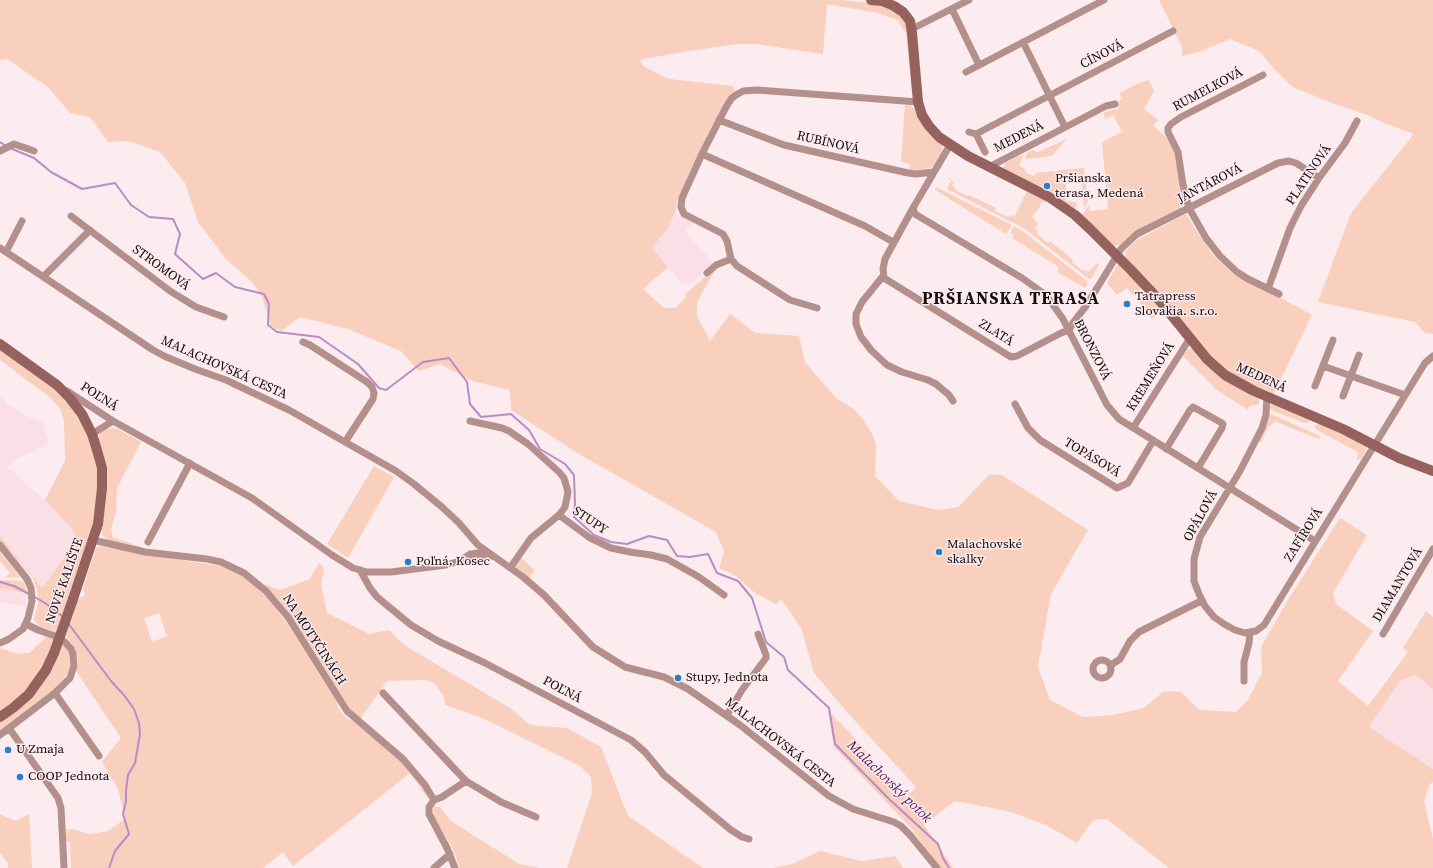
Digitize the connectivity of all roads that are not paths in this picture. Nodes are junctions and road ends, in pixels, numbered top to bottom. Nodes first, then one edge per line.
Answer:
1 (871, 0) edge
2 (969, 0) edge
3 (1104, 0) edge
4 (952, 9) junction
5 (1161, 28) dead end
6 (912, 30) junction
7 (1173, 32) dead end
8 (1165, 36) junction
9 (1023, 42) junction
10 (979, 65) junction
11 (966, 72) dead end
12 (1263, 75) dead end
13 (1050, 96) junction
14 (918, 102) junction
15 (1115, 104) dead end
16 (719, 120) junction
17 (1357, 121) dead end
18 (1065, 127) junction
19 (950, 145) junction
20 (6, 148) edge
21 (34, 151) dead end
22 (986, 152) dead end
23 (702, 154) junction
24 (989, 167) junction
25 (934, 172) junction
26 (1319, 178) junction
27 (913, 208) junction
28 (1189, 208) junction
29 (71, 216) dead end
30 (22, 221) dead end
31 (90, 230) junction
32 (893, 242) junction
33 (3, 250) edge
34 (1117, 255) junction
35 (731, 259) junction
36 (706, 273) dead end
37 (883, 276) junction
38 (43, 277) junction
39 (1268, 289) junction
40 (1279, 294) dead end
41 (817, 308) dead end
42 (224, 317) dead end
43 (1069, 330) junction
44 (1190, 338) junction
45 (1333, 340) dead end
46 (303, 342) dead end
47 (0, 344) edge
48 (1359, 355) dead end
49 (1433, 356) edge
50 (1323, 366) junction
51 (1351, 376) junction
52 (57, 385) junction
53 (1315, 386) dead end
54 (1405, 395) junction
55 (1267, 396) junction
56 (1343, 396) dead end
57 (953, 401) dead end
58 (1016, 404) dead end
59 (113, 421) junction
60 (470, 421) dead end
61 (1133, 428) junction
62 (92, 434) junction
63 (1153, 441) junction
64 (345, 442) junction
65 (1374, 445) junction
66 (1166, 449) junction
67 (190, 463) junction
68 (1198, 468) junction
69 (1433, 471) edge
70 (1230, 489) junction
71 (559, 515) junction
72 (93, 540) junction
73 (1315, 541) junction
74 (148, 542) dead end
75 (0, 545) edge
76 (1433, 549) edge
77 (476, 550) junction
78 (1426, 560) junction
79 (446, 565) joint
80 (1433, 565) edge
81 (510, 568) junction
82 (360, 570) junction
83 (724, 595) dead end
84 (1201, 601) junction
85 (26, 624) junction
86 (1250, 633) junction
87 (758, 634) dead end
88 (1383, 634) dead end
89 (0, 643) edge
90 (1111, 665) dead end
91 (1244, 681) dead end
92 (55, 693) junction
93 (383, 693) dead end
94 (727, 716) junction
95 (0, 717) edge
96 (10, 728) junction
97 (0, 735) edge
98 (99, 756) dead end
99 (466, 781) junction
100 (434, 800) junction
101 (536, 817) dead end
102 (748, 839) dead end
103 (450, 854) junction
104 (64, 868) edge
105 (434, 868) edge
106 (455, 868) edge
107 (937, 868) edge

1 - 6 street
2 - 4 street
3 - 9 street
4 - 6 street
4 - 10 street
5 - 8 street
6 - 14 street
7 - 8 street, CÍNOVÁ
8 - 13 street, CÍNOVÁ
9 - 10 street
9 - 13 street
10 - 11 street
12 - 28 street, RUMELKOVÁ
13 - 18 street
13 - 22 street, CÍNOVÁ
14 - 16 street
14 - 19 street
15 - 18 street, MEDENÁ
16 - 23 street
16 - 25 street, RUBÍNOVÁ
17 - 26 street, PLATINOVÁ
18 - 24 street, MEDENÁ
19 - 24 street
19 - 25 street
20 - 21 street
23 - 32 street
23 - 35 street
24 - 34 street, MEDENÁ
25 - 27 street
26 - 28 street, JANTÁROVÁ
26 - 39 street, PLATINOVÁ
27 - 32 street
27 - 43 street, BRONZOVÁ
28 - 34 street, JANTÁROVÁ
28 - 39 street
29 - 31 street, STROMOVÁ
30 - 33 street
31 - 38 street
31 - 42 street, STROMOVÁ
32 - 37 street
33 - 38 street, MALACHOVSKÁ CESTA
34 - 43 street
34 - 44 street, MEDENÁ
35 - 36 street
35 - 41 street
37 - 43 street, ZLATÁ
37 - 57 street
38 - 64 street, MALACHOVSKÁ CESTA
39 - 40 street
43 - 61 street, BRONZOVÁ
44 - 55 street, MEDENÁ
44 - 61 street, KREMEŇOVÁ
45 - 50 street
46 - 64 street
47 - 52 street, POĽNÁ
48 - 51 street
49 - 54 street, ZAFÍROVÁ
50 - 51 street
50 - 53 street
51 - 54 street
51 - 56 street
52 - 59 street, POĽNÁ
52 - 62 street, NOVÉ KALIŠTE
54 - 65 street, ZAFÍROVÁ
55 - 65 street, MEDENÁ
55 - 70 street
58 - 63 street, TOPÁSOVÁ
59 - 62 street
59 - 67 street, POĽNÁ
60 - 71 street, STUPY
61 - 63 street, BRONZOVÁ
62 - 72 street, NOVÉ KALIŠTE
63 - 66 street, BRONZOVÁ
64 - 77 street, MALACHOVSKÁ CESTA
65 - 69 street, MEDENÁ
65 - 73 street, ZAFÍROVÁ
66 - 68 street, BRONZOVÁ
66 - 68 street
67 - 74 street
67 - 82 street, POĽNÁ
68 - 70 street, BRONZOVÁ
70 - 73 street, BRONZOVÁ
70 - 84 street, OPÁLOVÁ
71 - 81 street
71 - 83 street, STUPY
72 - 95 street, NOVÉ KALIŠTE, bridge
72 - 100 street, NA MOTYČINÁCH
73 - 86 street, ZAFÍROVÁ
75 - 85 street
76 - 78 street, DIAMANTOVÁ
77 - 79 street, MALACHOVSKÁ CESTA
77 - 81 street, MALACHOVSKÁ CESTA
78 - 80 street
78 - 88 street, DIAMANTOVÁ
79 - 82 street, POĽNÁ
81 - 94 street, MALACHOVSKÁ CESTA
82 - 102 street, POĽNÁ
84 - 86 street, OPÁLOVÁ
84 - 90 street
85 - 89 street
85 - 92 street
86 - 91 street
87 - 94 street
92 - 96 street
92 - 98 street
93 - 99 street
94 - 107 street, MALACHOVSKÁ CESTA
96 - 97 street
96 - 104 street
99 - 100 street
99 - 101 street
100 - 103 street
103 - 105 street
103 - 106 street

